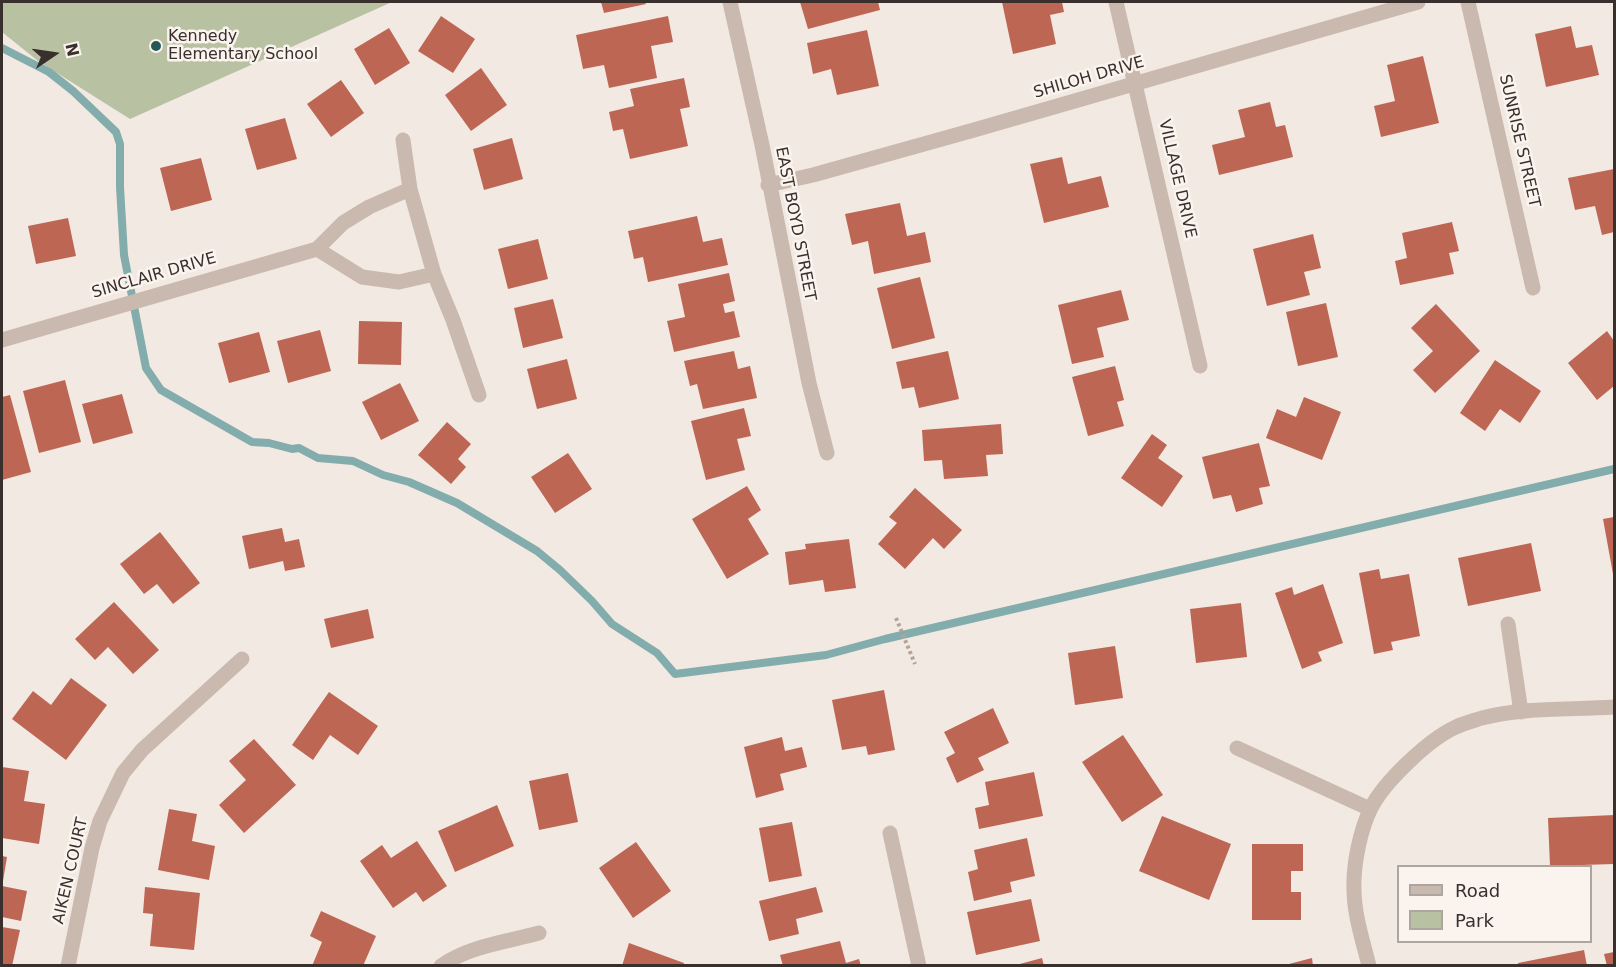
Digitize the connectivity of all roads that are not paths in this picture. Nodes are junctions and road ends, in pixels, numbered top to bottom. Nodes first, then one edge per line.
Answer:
1 (730, 2) edge
2 (1116, 2) edge
3 (1418, 2) edge
4 (1468, 2) edge
5 (1136, 83) junction
6 (403, 140) dead end
7 (768, 185) junction
8 (410, 189) junction
9 (317, 249) junction
10 (434, 274) junction
11 (1533, 288) dead end
12 (2, 340) edge
13 (1200, 366) dead end
14 (479, 395) dead end
15 (826, 453) dead end
16 (1508, 624) dead end
17 (242, 659) dead end
18 (1614, 707) edge
19 (1521, 712) junction
20 (1237, 748) dead end
21 (1370, 809) junction
22 (890, 833) dead end
23 (539, 933) dead end
24 (68, 966) edge
25 (441, 966) edge
26 (919, 966) edge
27 (1369, 966) edge

1 - 7 street, EAST BOYD STREET
2 - 5 street, VILLAGE DRIVE
3 - 5 street, SHILOH DRIVE
4 - 11 street, SUNRISE STREET
5 - 7 street, SHILOH DRIVE
5 - 13 street, VILLAGE DRIVE
6 - 8 street
7 - 15 street, EAST BOYD STREET
8 - 9 street, SINCLAIR DRIVE
8 - 10 street
9 - 10 street
9 - 12 street, SINCLAIR DRIVE
10 - 14 street
16 - 19 street
17 - 24 street, AIKEN COURT
18 - 19 street
19 - 21 street
20 - 21 street
21 - 27 street
22 - 26 street
23 - 25 street

